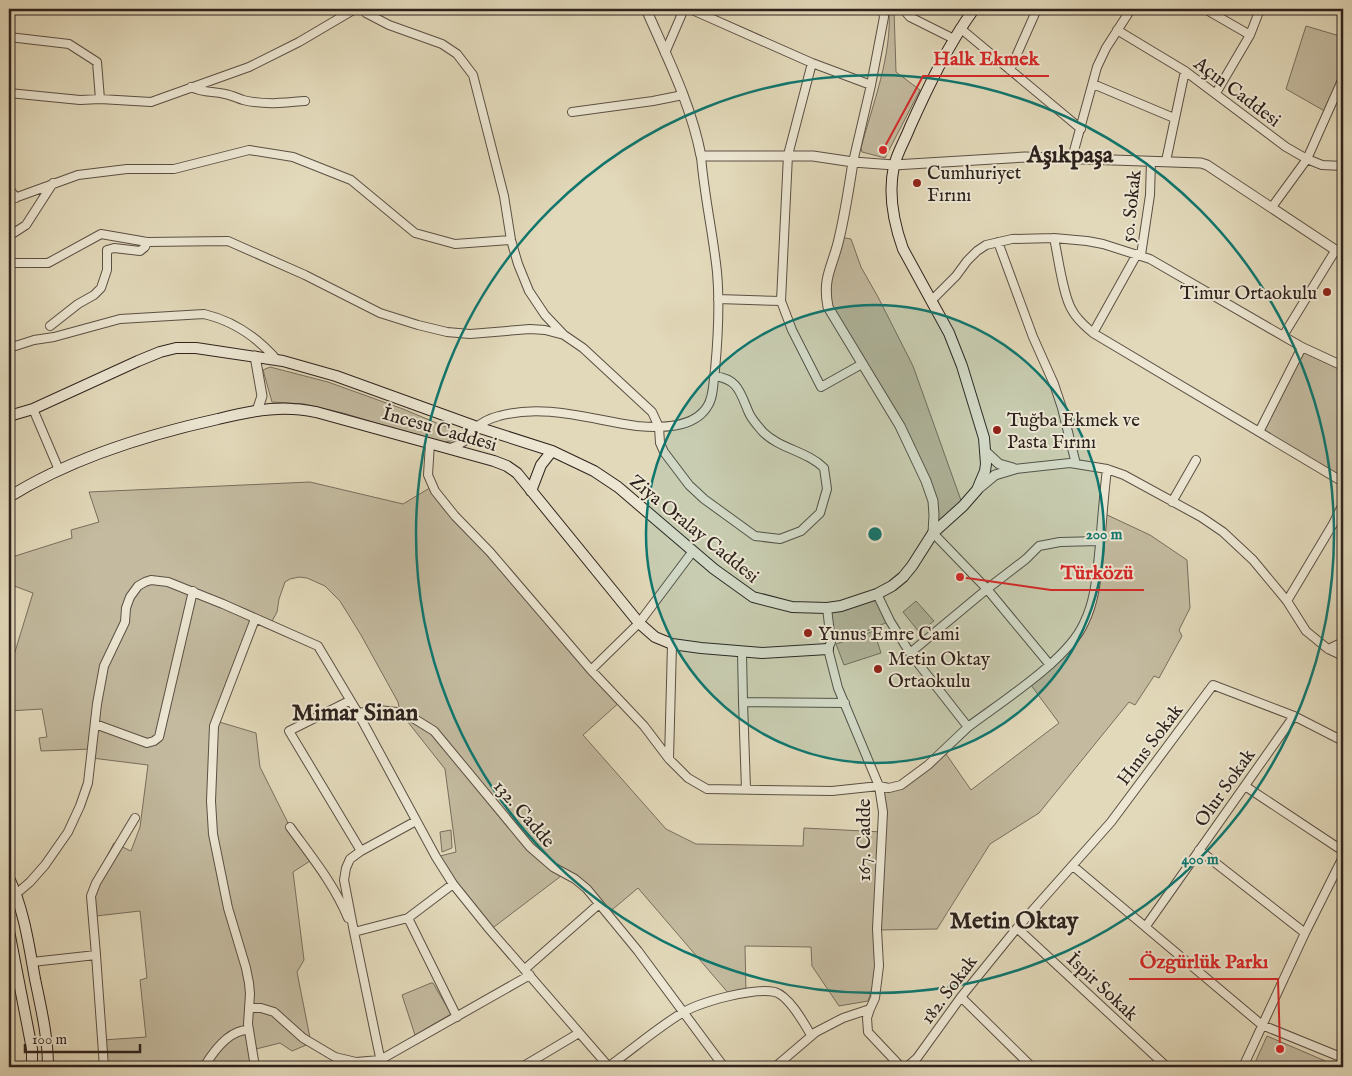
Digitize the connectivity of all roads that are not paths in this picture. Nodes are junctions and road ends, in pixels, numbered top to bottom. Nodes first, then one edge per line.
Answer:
1 (355, 9) edge
2 (363, 9) edge
3 (646, 9) edge
4 (684, 9) edge
5 (690, 9) edge
6 (882, 9) edge
7 (903, 9) edge
8 (974, 9) edge
9 (1037, 9) edge
10 (1131, 9) edge
11 (1205, 9) edge
12 (1260, 9) edge
13 (960, 28) junction
14 (1117, 30) junction
15 (1250, 35) junction
16 (9, 37) edge
17 (954, 39) junction
18 (665, 53) junction
19 (812, 63) junction
20 (1010, 70) junction
21 (1185, 71) junction
22 (1343, 78) edge
23 (1092, 84) junction
24 (871, 86) junction
25 (191, 87) junction
26 (9, 93) edge
27 (1216, 93) junction
28 (1341, 93) edge
29 (683, 95) junction
30 (100, 99) junction
31 (305, 101) dead end
32 (572, 112) dead end
33 (1174, 118) junction
34 (1081, 129) junction
35 (788, 155) junction
36 (700, 156) junction
37 (1072, 158) junction
38 (1307, 159) junction
39 (1150, 161) junction
40 (1166, 161) junction
41 (853, 162) junction
42 (894, 165) junction
43 (1343, 166) edge
44 (53, 183) junction
45 (9, 188) edge
46 (12, 199) edge
47 (1272, 207) junction
48 (9, 236) edge
49 (1054, 238) junction
50 (511, 240) junction
51 (147, 242) junction
52 (998, 242) junction
53 (1335, 250) junction
54 (1139, 255) junction
55 (1343, 255) edge
56 (9, 263) edge
57 (718, 299) junction
58 (780, 301) junction
59 (931, 301) junction
60 (50, 326) dead end
61 (1093, 333) junction
62 (564, 335) junction
63 (1283, 336) junction
64 (1302, 347) junction
65 (9, 348) edge
66 (255, 356) junction
67 (277, 360) junction
68 (862, 364) junction
69 (1343, 366) edge
70 (714, 376) junction
71 (33, 409) junction
72 (257, 411) junction
73 (9, 416) edge
74 (659, 427) junction
75 (477, 428) junction
76 (1259, 432) junction
77 (430, 442) junction
78 (450, 448) junction
79 (985, 451) junction
80 (552, 452) junction
81 (1196, 460) dead end
82 (1076, 464) junction
83 (1015, 469) junction
84 (1107, 469) junction
85 (59, 470) junction
86 (1343, 482) edge
87 (977, 490) junction
88 (531, 491) junction
89 (9, 497) edge
90 (1172, 502) junction
91 (1343, 504) edge
92 (933, 534) junction
93 (1100, 541) junction
94 (692, 551) junction
95 (987, 588) junction
96 (193, 591) junction
97 (877, 594) junction
98 (1287, 601) junction
99 (827, 608) junction
100 (255, 619) junction
101 (639, 623) junction
102 (1343, 642) edge
103 (672, 644) junction
104 (828, 649) junction
105 (1328, 649) junction
106 (742, 653) junction
107 (910, 653) junction
108 (1343, 656) edge
109 (1050, 665) junction
110 (591, 670) junction
111 (349, 701) junction
112 (743, 702) junction
113 (845, 704) junction
114 (358, 712) junction
115 (1294, 716) junction
116 (95, 724) junction
117 (968, 727) junction
118 (1343, 741) edge
119 (669, 759) junction
120 (879, 786) junction
121 (1245, 786) junction
122 (746, 789) junction
123 (134, 818) dead end
124 (416, 821) junction
125 (290, 827) dead end
126 (1199, 850) junction
127 (361, 851) junction
128 (1343, 851) edge
129 (1343, 857) edge
130 (1073, 866) junction
131 (9, 878) edge
132 (453, 884) junction
133 (12, 895) edge
134 (599, 904) junction
135 (408, 918) junction
136 (1146, 926) junction
137 (1017, 928) junction
138 (9, 931) edge
139 (354, 932) junction
140 (1305, 933) junction
141 (96, 955) junction
142 (32, 962) junction
143 (13, 969) edge
144 (527, 972) junction
145 (961, 997) junction
146 (249, 1008) junction
147 (870, 1009) junction
148 (684, 1012) junction
149 (456, 1017) junction
150 (1262, 1025) junction
151 (248, 1030) junction
152 (578, 1034) junction
153 (811, 1035) junction
154 (1342, 1063) edge
155 (381, 1064) edge
156 (32, 1067) edge
157 (48, 1067) edge
158 (104, 1067) edge
159 (204, 1067) edge
160 (255, 1067) edge
161 (522, 1067) edge
162 (608, 1067) edge
163 (724, 1067) edge
164 (775, 1067) edge
165 (902, 1067) edge
166 (1032, 1067) edge
167 (1167, 1067) edge
168 (1243, 1067) edge

1 - 25 street
2 - 50 street
3 - 18 street
4 - 18 street
5 - 19 street
6 - 24 street
7 - 17 street
8 - 13 main road, Ziya Oralay Caddesi
9 - 20 street
10 - 14 street
11 - 15 street
12 - 15 street
13 - 17 main road, Ziya Oralay Caddesi
13 - 20 street
14 - 21 street, Açın Caddesi
14 - 23 street
15 - 27 street
16 - 30 street
17 - 42 main road, Ziya Oralay Caddesi
18 - 29 street
19 - 24 street
19 - 35 street
20 - 34 street
21 - 27 street, Açın Caddesi
21 - 33 street
22 - 28 street
23 - 33 street
23 - 34 street
24 - 41 street
25 - 30 street
25 - 31 street
26 - 30 street
27 - 38 street, Açın Caddesi
28 - 38 street
29 - 32 street
29 - 36 street
33 - 40 street
34 - 37 street
35 - 36 street
35 - 41 street
35 - 58 street
36 - 57 street
37 - 39 street
37 - 42 street
38 - 43 street, Açın Caddesi
38 - 47 street
39 - 40 street
39 - 54 street, 50. Sokak
40 - 47 street
41 - 42 street
41 - 68 street
42 - 59 main road, Ziya Oralay Caddesi
44 - 46 street
44 - 48 street
44 - 50 street
45 - 46 street
47 - 53 street
49 - 52 street
49 - 54 street
49 - 61 street
50 - 62 street
51 - 56 street
51 - 60 street
51 - 62 street
52 - 59 street
52 - 82 street
53 - 55 street
53 - 63 street
54 - 61 street
54 - 63 street
57 - 58 street
57 - 70 street
58 - 68 street
59 - 79 main road, Ziya Oralay Caddesi
61 - 76 street
62 - 74 street
63 - 64 street
64 - 69 street
64 - 76 street
65 - 67 street
66 - 67 main road, Ziya Oralay Caddesi
66 - 71 main road, Ziya Oralay Caddesi
66 - 72 street
67 - 75 main road, Ziya Oralay Caddesi
68 - 92 street
70 - 74 street
70 - 74 street
71 - 73 main road, Ziya Oralay Caddesi
71 - 85 street
72 - 77 main road, İncesu Caddesi
72 - 85 main road, İncesu Caddesi
74 - 75 street
75 - 78 street
75 - 80 main road, Ziya Oralay Caddesi
76 - 86 street
77 - 78 main road, İncesu Caddesi
77 - 110 street
78 - 88 main road, İncesu Caddesi
79 - 83 street
79 - 87 main road, Ziya Oralay Caddesi
80 - 88 main road
80 - 94 main road, Ziya Oralay Caddesi
81 - 90 street
82 - 83 street
82 - 84 street
83 - 87 street
84 - 90 street
84 - 93 street
85 - 89 main road, İncesu Caddesi
87 - 92 main road, Ziya Oralay Caddesi
88 - 101 main road, İncesu Caddesi
90 - 98 street
91 - 98 street
92 - 95 street
92 - 97 main road, Ziya Oralay Caddesi
93 - 95 street
93 - 109 street
94 - 99 main road, Ziya Oralay Caddesi
94 - 101 street
95 - 107 street
95 - 109 street
96 - 100 street
96 - 116 street
96 - 116 street
97 - 99 main road, Ziya Oralay Caddesi
97 - 107 street
98 - 105 street
99 - 104 street, 167. Cadde
100 - 111 street
100 - 146 street
101 - 103 main road, İncesu Caddesi
101 - 110 street
102 - 105 street
103 - 106 main road, İncesu Caddesi
103 - 119 street
104 - 106 main road, İncesu Caddesi
104 - 113 street, 167. Cadde
105 - 108 street
106 - 112 street
107 - 117 street
109 - 117 street
110 - 119 street
111 - 114 street
111 - 127 street
112 - 113 street
112 - 122 street
113 - 120 street, 167. Cadde
114 - 124 street
114 - 134 street, 132. Cadde
115 - 118 street, Hınıs Sokak
115 - 121 street, Olur Sokak
115 - 130 street, Hınıs Sokak
116 - 133 street
117 - 120 street
119 - 122 street
120 - 122 street
120 - 147 street, 167. Cadde
121 - 126 street, Olur Sokak
121 - 128 street
123 - 141 street
124 - 127 street
124 - 132 street
125 - 139 street
126 - 136 street, Olur Sokak
126 - 140 street
127 - 139 street
129 - 140 street
130 - 136 street
130 - 137 street, Hınıs Sokak
131 - 133 main road
132 - 135 street
132 - 144 street
133 - 142 main road
134 - 144 street
134 - 148 street, 132. Cadde
135 - 139 street
135 - 149 street
136 - 150 street
137 - 145 street, 182. Sokak
137 - 167 street, İspir Sokak
138 - 143 main road
139 - 155 street
140 - 150 street
141 - 142 street
141 - 158 street
142 - 157 main road
143 - 156 main road
144 - 149 street
144 - 152 street
145 - 165 street, 182. Sokak
145 - 166 street
146 - 151 street
146 - 155 street
147 - 153 street
147 - 165 street, 167. Cadde
148 - 153 street
148 - 162 street
148 - 163 street, 132. Cadde
149 - 155 street
150 - 154 street
150 - 168 street
151 - 159 street
151 - 160 street
152 - 161 street
152 - 162 street
153 - 164 street

